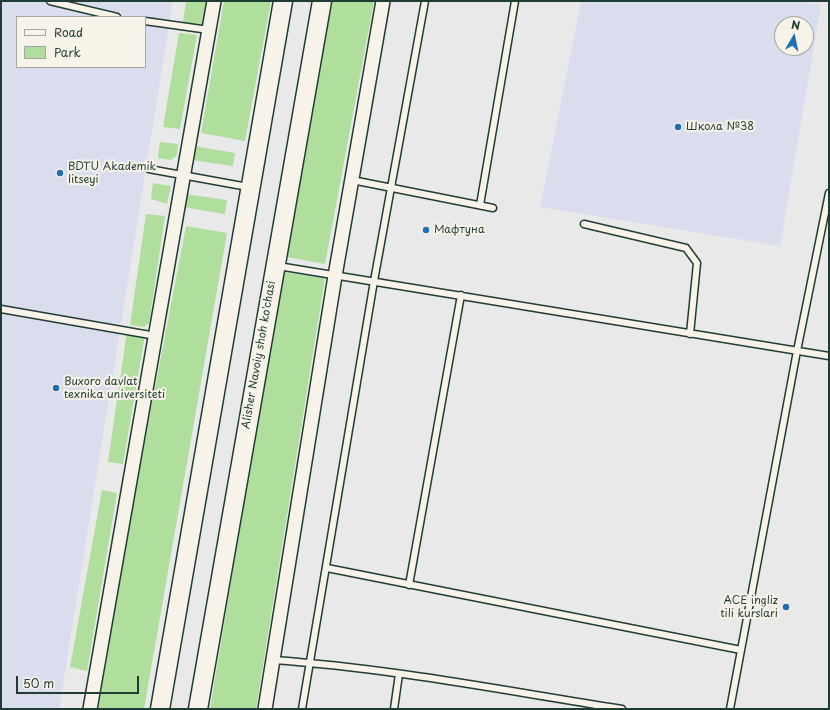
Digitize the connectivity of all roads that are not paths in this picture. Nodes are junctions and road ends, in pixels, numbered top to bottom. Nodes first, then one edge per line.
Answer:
1 (50, 1) edge
2 (214, 1) edge
3 (283, 1) edge
4 (322, 1) edge
5 (383, 1) edge
6 (425, 1) edge
7 (515, 1) edge
8 (112, 16) edge
9 (146, 21) edge
10 (209, 30) junction
11 (149, 169) dead end
12 (184, 175) junction
13 (352, 180) junction
14 (250, 187) junction
15 (391, 189) junction
16 (829, 193) edge
17 (480, 205) junction
18 (493, 208) dead end
19 (584, 224) dead end
20 (275, 266) junction
21 (335, 276) junction
22 (374, 281) junction
23 (461, 295) junction
24 (1, 309) edge
25 (690, 334) junction
26 (156, 336) junction
27 (797, 351) junction
28 (829, 356) edge
29 (327, 568) junction
30 (409, 585) junction
31 (741, 650) junction
32 (273, 660) junction
33 (310, 663) junction
34 (399, 674) junction
35 (90, 709) edge
36 (160, 709) edge
37 (198, 709) edge
38 (265, 709) edge
39 (302, 709) edge
40 (394, 709) edge
41 (622, 709) edge
42 (730, 709) edge

1 - 8 lane
2 - 10 street
3 - 14 main road
4 - 20 main road, Alisher Navoiy shoh ko'chasi
5 - 13 street
6 - 15 lane
7 - 17 lane
9 - 10 lane
10 - 12 street
11 - 12 lane
12 - 14 lane
12 - 26 street
13 - 15 lane
13 - 21 street
14 - 36 main road
15 - 17 lane
15 - 22 lane
16 - 27 lane
17 - 18 lane
19 - 25 lane
20 - 21 lane
20 - 37 main road, Alisher Navoiy shoh ko'chasi
21 - 22 lane
21 - 32 street
22 - 23 lane
22 - 29 lane
23 - 25 lane
23 - 30 lane
24 - 26 lane
25 - 27 lane
26 - 35 street
27 - 28 lane
27 - 31 lane
29 - 30 lane
29 - 33 lane
30 - 31 lane
31 - 42 lane
32 - 33 lane
32 - 38 street
33 - 34 lane
33 - 39 lane
34 - 40 lane
34 - 41 lane

